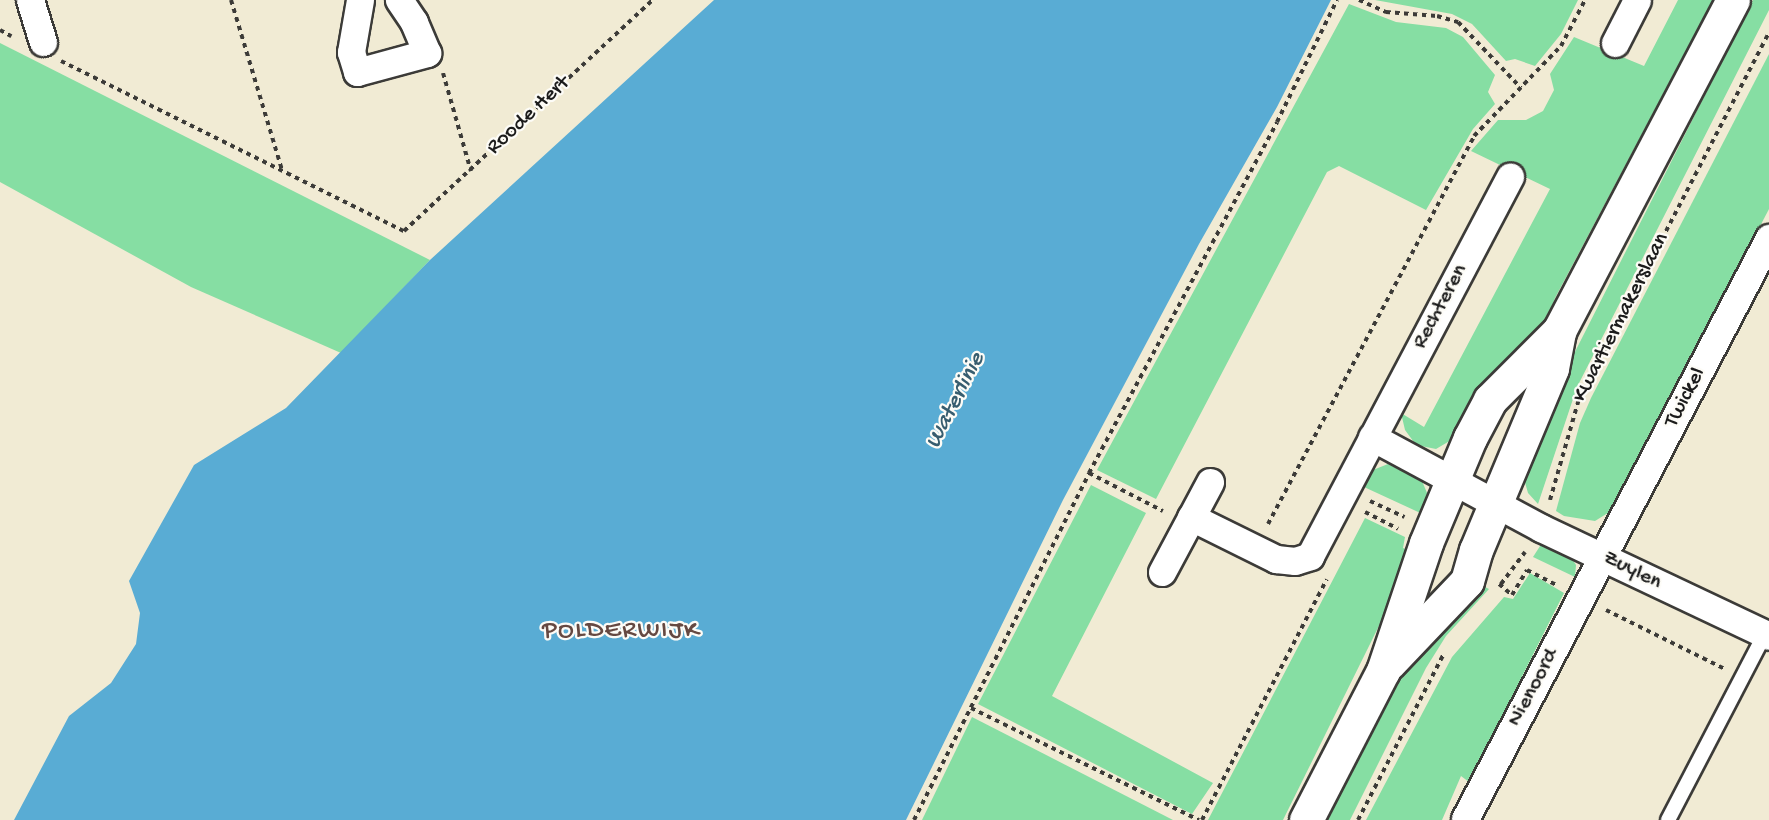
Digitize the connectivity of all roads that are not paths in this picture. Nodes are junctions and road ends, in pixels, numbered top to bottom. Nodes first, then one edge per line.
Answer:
1 (30, 0) edge
2 (360, 0) edge
3 (399, 0) edge
4 (1637, 0) edge
5 (1733, 0) edge
6 (1615, 43) dead end
7 (39, 47) road end
8 (1510, 177) dead end
9 (1769, 238) edge
10 (1559, 331) junction
11 (1372, 437) junction
12 (1452, 479) junction
13 (1210, 482) dead end
14 (1496, 504) junction
15 (1189, 521) junction
16 (1603, 557) junction
17 (1162, 572) dead end
18 (1767, 635) edge
19 (1383, 671) junction
20 (1465, 819) edge
21 (1306, 820) edge
22 (1668, 820) edge

1 - 7 street
2 - 3 street
4 - 6 street
5 - 10 main road, Kwartiermakerslaan
8 - 11 street, Rechteren
9 - 16 street, Twickel
10 - 12 main road, Kwartiermakerslaan
10 - 14 main road, Kwartiermakerslaan
11 - 12 street
11 - 15 street, Rechteren
12 - 14 street
12 - 19 main road, Kwartiermakerslaan
13 - 15 street
14 - 16 street, Zuylen
14 - 19 main road, Kwartiermakerslaan
15 - 17 street
16 - 18 street, Zuylen
16 - 20 street, Nienoord
18 - 22 lane
19 - 21 main road, Kwartiermakerslaan

